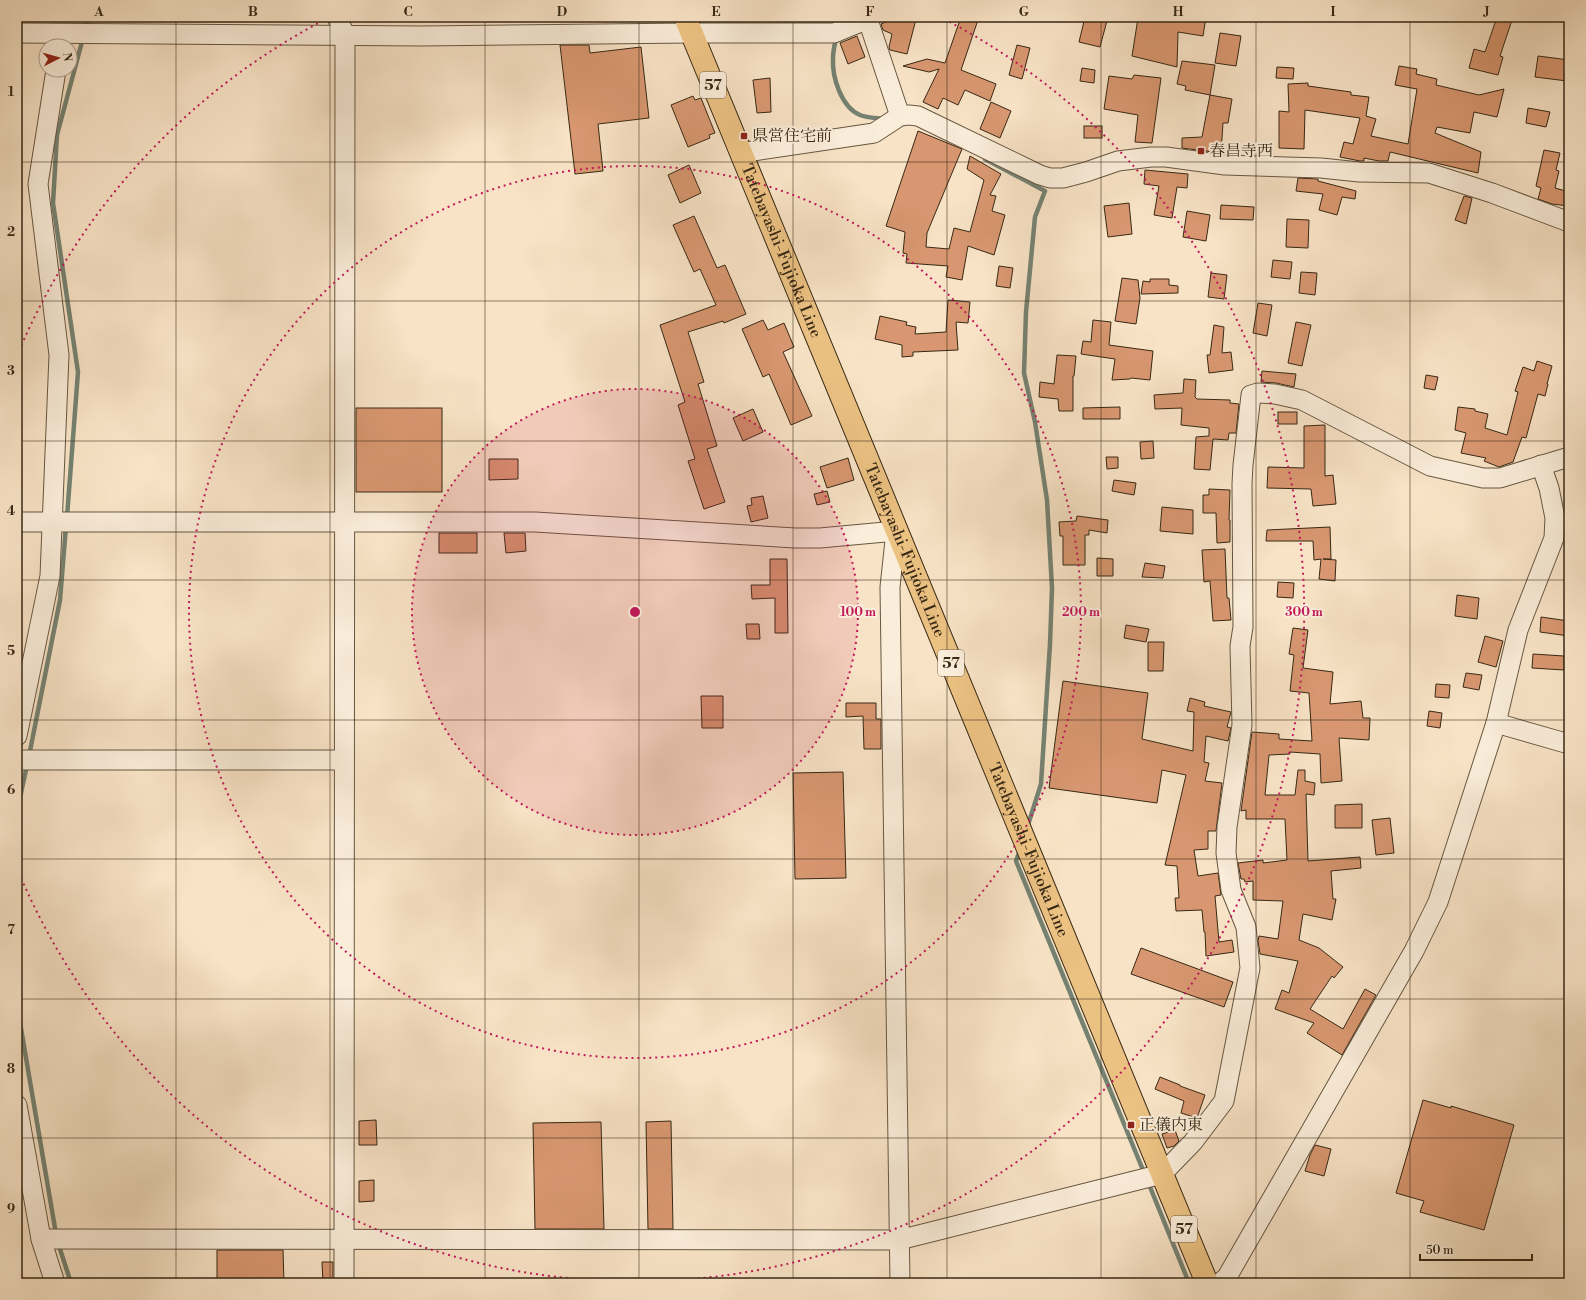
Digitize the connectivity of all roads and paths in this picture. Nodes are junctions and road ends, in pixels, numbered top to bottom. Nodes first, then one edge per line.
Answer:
1 (337, 17) edge
2 (868, 18) edge
3 (688, 25) edge
4 (58, 30) edge
5 (17, 33) edge
6 (345, 35) junction
7 (55, 78) edge
8 (900, 116) junction
9 (740, 152) junction
10 (1569, 222) edge
11 (1569, 457) edge
12 (1541, 465) junction
13 (17, 522) edge
14 (344, 522) junction
15 (53, 523) junction
16 (896, 531) junction
17 (1496, 723) junction
18 (17, 736) edge
19 (1569, 744) edge
20 (17, 760) edge
21 (344, 760) junction
22 (17, 1105) edge
23 (1162, 1174) junction
24 (41, 1239) junction
25 (344, 1239) junction
26 (899, 1240) junction
27 (55, 1283) edge
28 (344, 1283) edge
29 (900, 1283) edge
30 (1207, 1283) edge
31 (1220, 1283) edge

1 - 6 street
2 - 3 street
2 - 8 street
3 - 6 street
3 - 9 main road, Tatebayashi-Fujioka Line / 57
4 - 5 street
4 - 6 street
6 - 14 street
7 - 15 street
8 - 9 street
8 - 10 street
9 - 16 main road, Tatebayashi-Fujioka Line / 57
11 - 12 street
12 - 17 street
12 - 23 street
13 - 15 street
14 - 15 street
14 - 16 street
14 - 21 street
15 - 18 street
16 - 23 main road, Tatebayashi-Fujioka Line / 57
16 - 26 street
17 - 19 street
17 - 31 street
20 - 21 street
21 - 25 street
22 - 24 street
23 - 26 street
23 - 30 main road, Tatebayashi-Fujioka Line / 57
24 - 25 street
24 - 27 street
25 - 26 street
25 - 28 street
26 - 29 street

